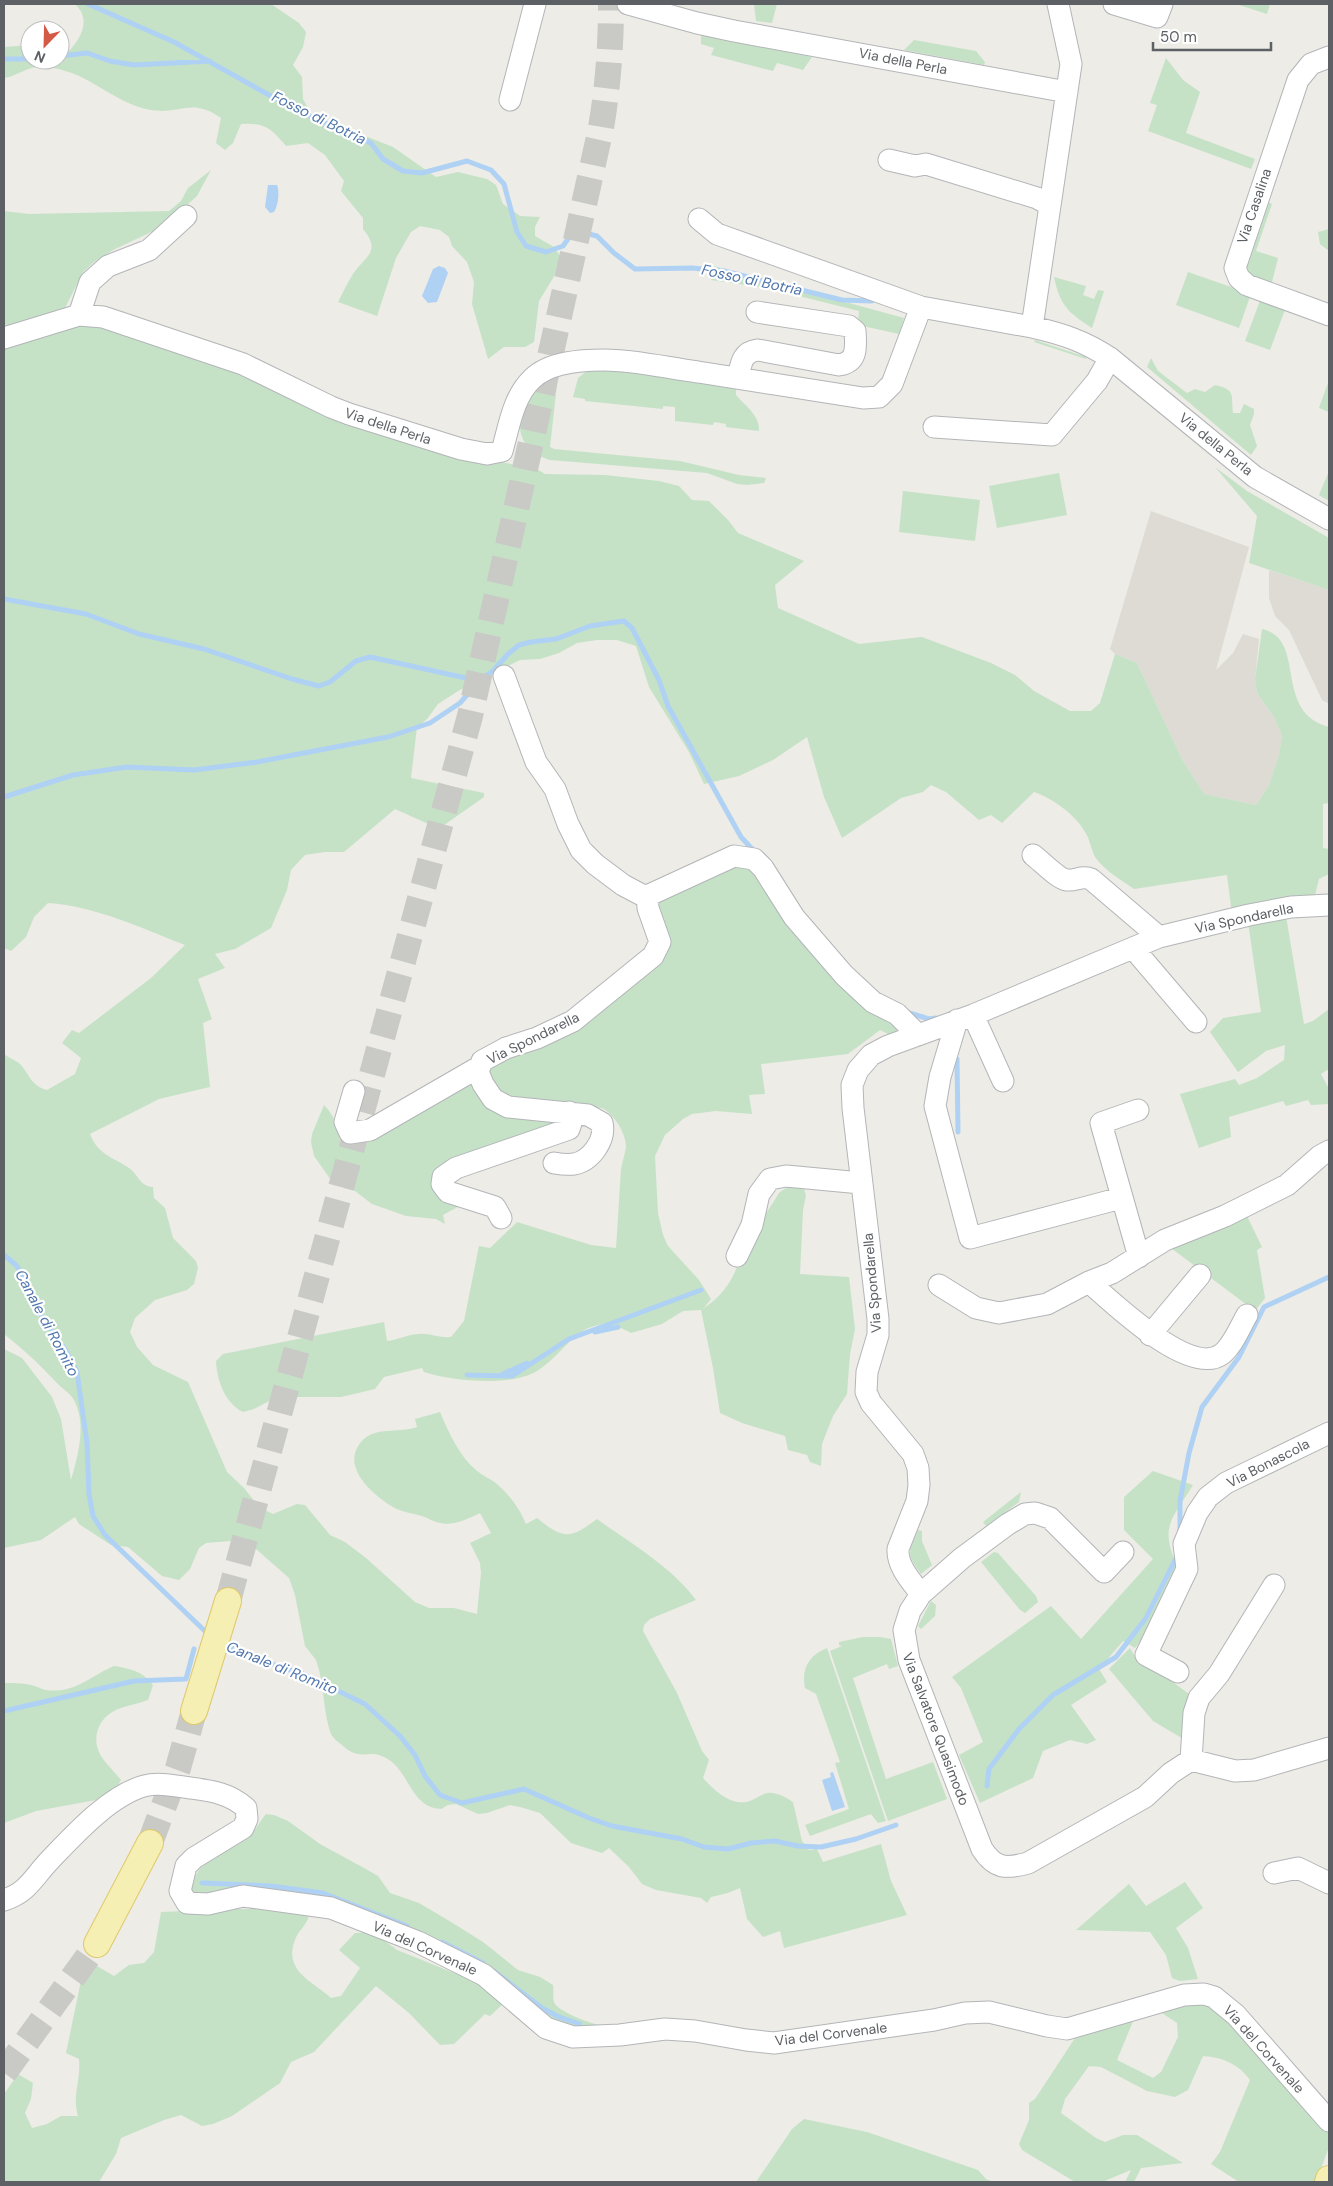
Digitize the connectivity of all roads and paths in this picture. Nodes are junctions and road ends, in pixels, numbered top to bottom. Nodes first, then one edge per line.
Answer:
1 (535, 4) edge
2 (628, 4) edge
3 (1114, 4) edge
4 (1162, 4) edge
5 (1062, 5) edge
6 (652, 7) edge
7 (1329, 57) edge
8 (1067, 92) junction
9 (510, 100) dead end
10 (888, 160) dead end
11 (1050, 205) junction
12 (186, 216) dead end
13 (699, 219) dead end
14 (921, 306) junction
15 (757, 312) dead end
16 (79, 315) junction
17 (1329, 315) edge
18 (1032, 327) junction
19 (4, 338) edge
20 (1110, 358) junction
21 (738, 378) junction
22 (934, 427) dead end
23 (1329, 519) edge
24 (504, 676) dead end
25 (1034, 855) dead end
26 (647, 896) junction
27 (1329, 905) edge
28 (1159, 937) junction
29 (1134, 948) junction
30 (965, 1018) junction
31 (1196, 1022) dead end
32 (918, 1035) junction
33 (479, 1067) junction
34 (1003, 1081) dead end
35 (354, 1091) dead end
36 (1138, 1110) dead end
37 (568, 1112) junction
38 (1329, 1151) edge
39 (554, 1164) dead end
40 (861, 1183) junction
41 (1121, 1198) junction
42 (501, 1218) dead end
43 (737, 1256) dead end
44 (1139, 1257) junction
45 (1200, 1275) dead end
46 (1089, 1282) junction
47 (939, 1285) dead end
48 (1247, 1315) dead end
49 (1150, 1335) junction
50 (1329, 1433) edge
51 (1123, 1552) dead end
52 (1274, 1585) dead end
53 (921, 1594) junction
54 (228, 1601) tunnel mouth
55 (1178, 1672) dead end
56 (194, 1711) tunnel mouth
57 (1329, 1748) edge
58 (1191, 1760) junction
59 (150, 1843) tunnel mouth
60 (1274, 1872) dead end
61 (1329, 1883) edge
62 (4, 1900) edge
63 (97, 1944) tunnel mouth
64 (1329, 2122) edge
65 (1329, 2178) edge
66 (1328, 2182) edge

1 - 9 street
2 - 6 street, Via della Perla
3 - 4 street
5 - 8 street
6 - 8 street, Via della Perla
7 - 17 street, Via Casalina
8 - 11 street
10 - 11 street
11 - 18 street
12 - 16 street
13 - 14 street, Via della Perla
14 - 18 street, Via della Perla
14 - 21 street, Via della Perla
15 - 21 street
16 - 19 street, Via della Perla
16 - 21 street, Via della Perla
18 - 20 street, Via della Perla
20 - 22 street
20 - 23 street, Via della Perla
24 - 26 street
25 - 28 street
26 - 32 street
26 - 33 street, Via Spondarella
27 - 28 street, Via Spondarella
28 - 29 street, Via Spondarella
29 - 30 street, Via Spondarella
29 - 31 street
30 - 32 street, Via Spondarella
30 - 34 street
30 - 41 street
32 - 40 street, Via Spondarella
33 - 35 street, Via Spondarella
33 - 37 street, Via Spondarella
36 - 41 street
37 - 39 street, Via Spondarella
37 - 42 street
38 - 44 street
40 - 43 street
40 - 53 street, Via Spondarella
41 - 44 street
44 - 46 street
45 - 49 street
46 - 47 street
46 - 49 street
48 - 49 street
50 - 55 street, Via Bonascola
51 - 53 street, Via Salvatore Quasimodo
52 - 58 street
53 - 58 street, Via Salvatore Quasimodo
54 - 56 main road
57 - 58 street
59 - 63 main road
60 - 61 street
62 - 64 street, Via del Corvenale
65 - 66 main road

